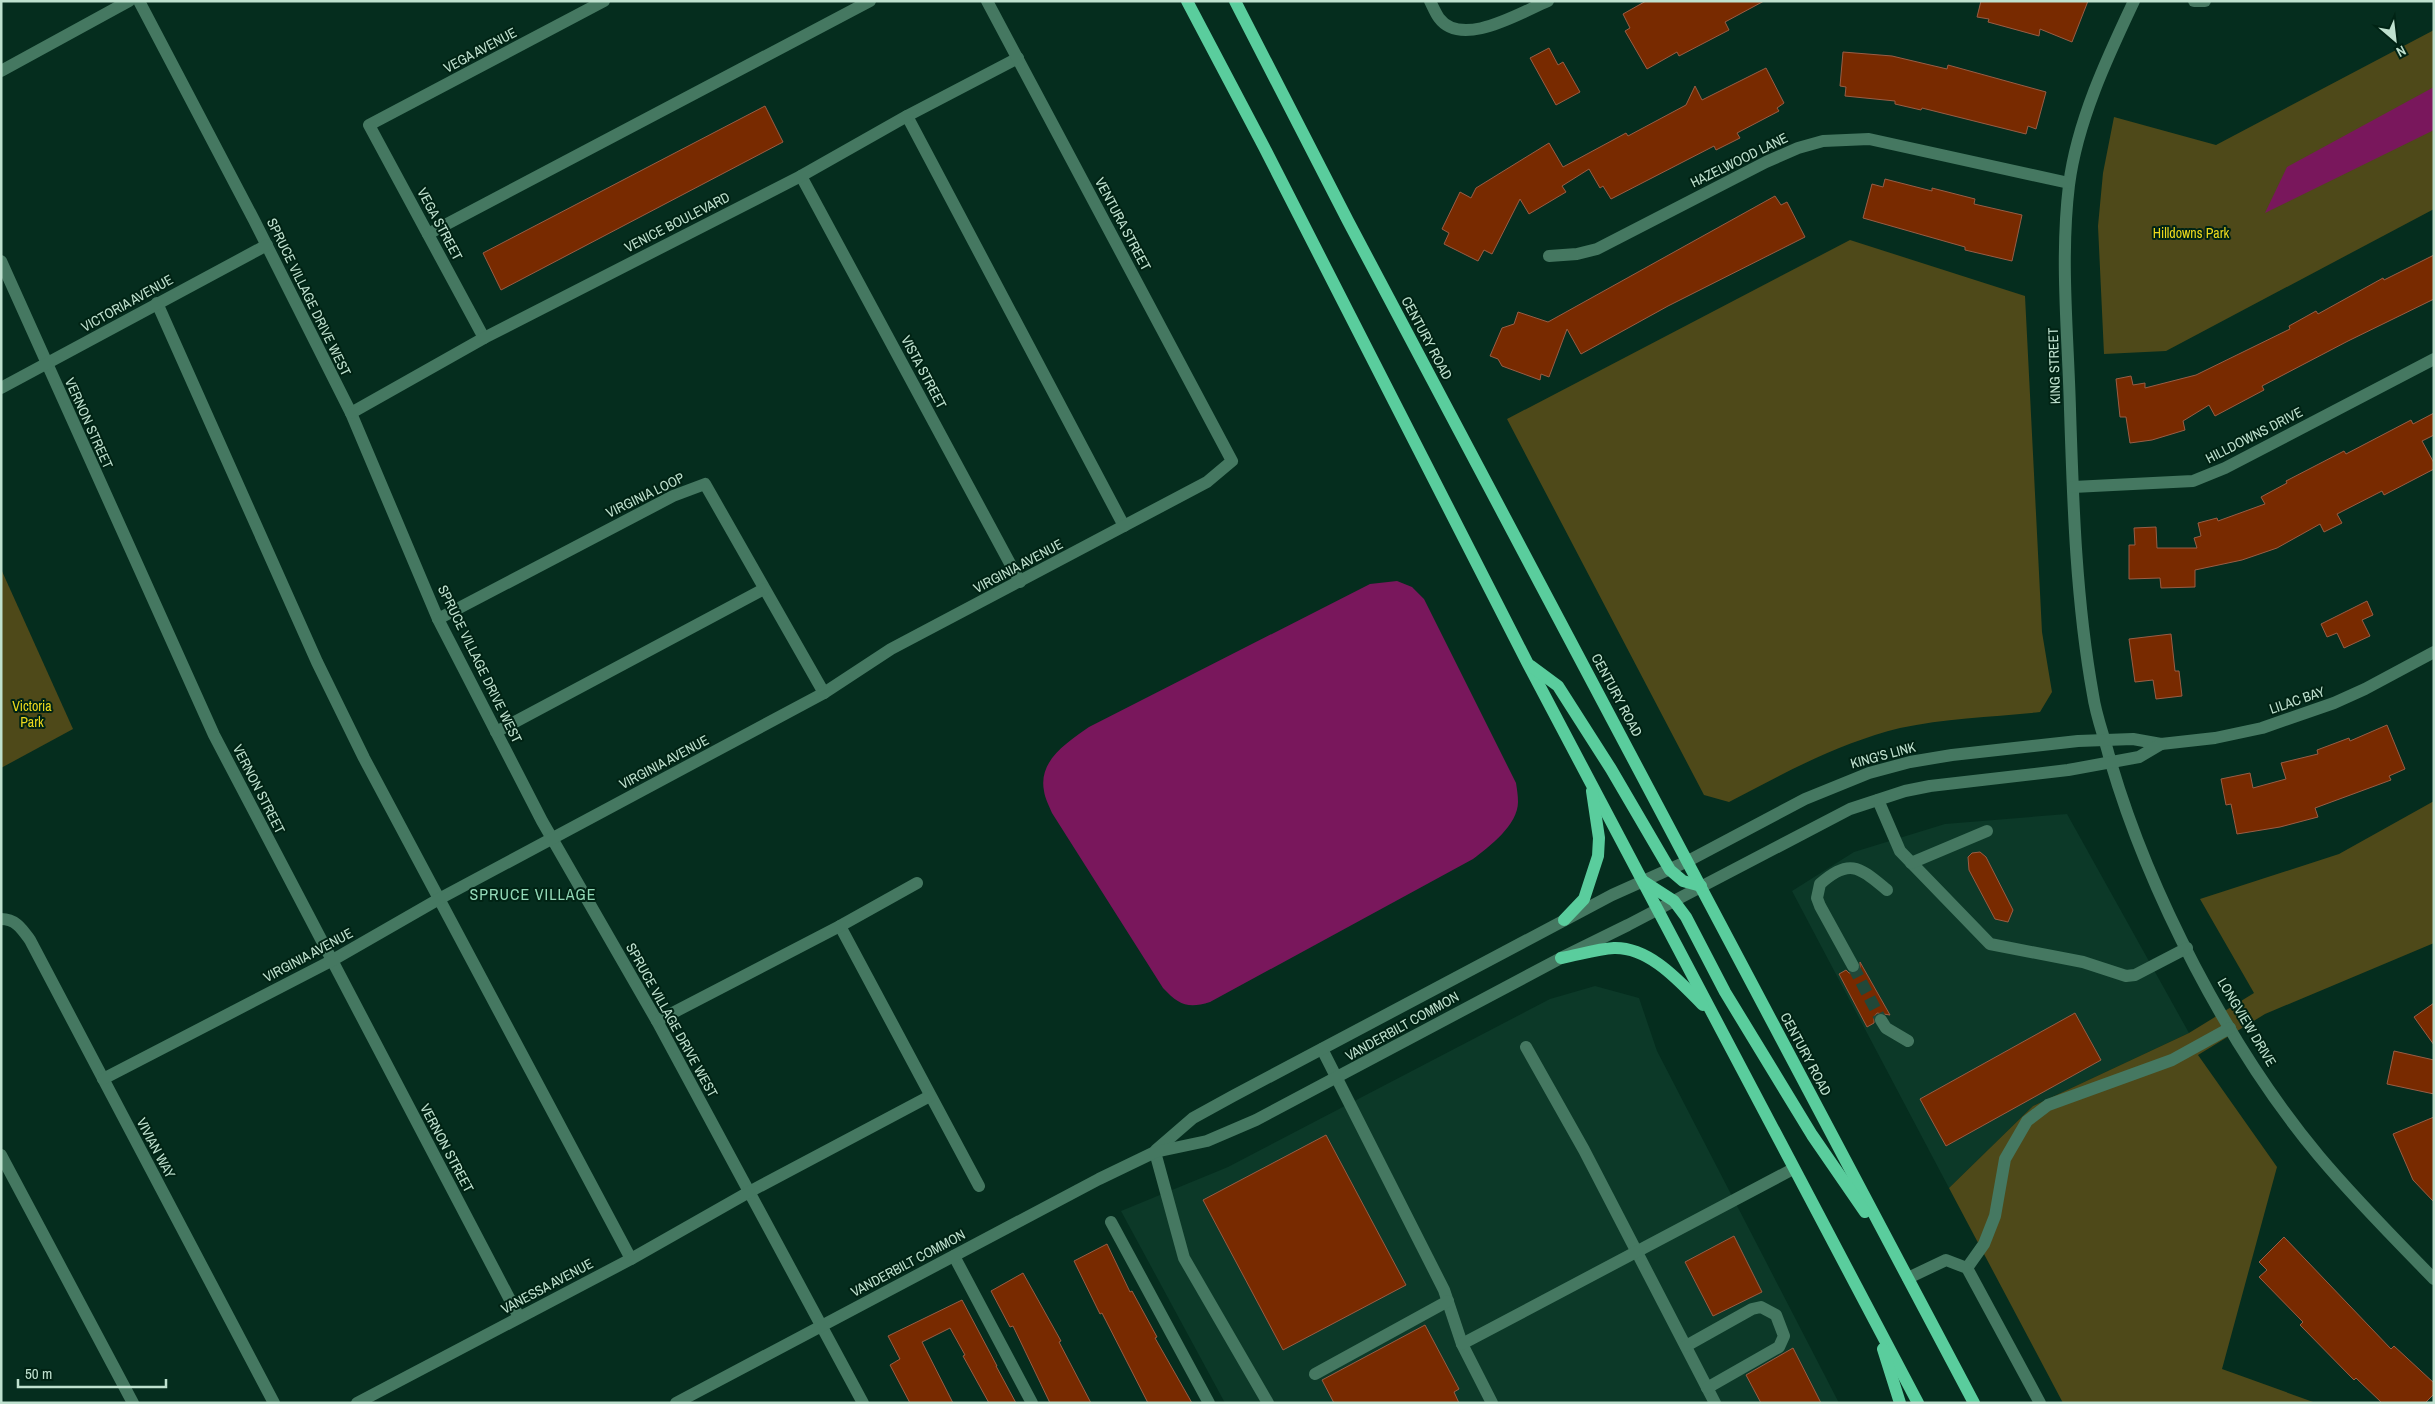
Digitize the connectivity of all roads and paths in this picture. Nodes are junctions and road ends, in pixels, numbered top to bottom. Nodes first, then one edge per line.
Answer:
1 (129, 1) edge
2 (139, 1) edge
3 (604, 1) edge
4 (870, 1) edge
5 (987, 1) edge
6 (1187, 1) edge
7 (1235, 1) edge
8 (1430, 1) edge
9 (1548, 1) edge
10 (2134, 1) edge
11 (2194, 1) edge
12 (2205, 1) edge
13 (1018, 58) junction
14 (1, 71) edge
15 (907, 116) junction
16 (369, 125) joint
17 (801, 176) junction
18 (2069, 183) junction
19 (428, 234) junction
20 (267, 245) junction
21 (1550, 256) dead end
22 (1, 261) edge
23 (157, 303) junction
24 (484, 338) junction
25 (2434, 358) edge
26 (46, 364) junction
27 (1, 388) edge
28 (351, 414) junction
29 (1232, 462) joint
30 (2073, 487) junction
31 (1124, 526) junction
32 (1020, 582) junction
33 (764, 588) junction
34 (438, 619) junction
35 (2434, 652) edge
36 (1528, 664) junction
37 (824, 693) junction
38 (496, 732) junction
39 (2104, 738) junction
40 (2161, 744) junction
41 (2112, 763) junction
42 (1590, 781) junction
43 (1878, 800) junction
44 (1987, 831) dead end
45 (552, 839) junction
46 (1688, 861) junction
47 (1911, 863) junction
48 (1670, 870) junction
49 (1643, 880) junction
50 (917, 883) dead end
51 (1701, 886) junction
52 (1887, 890) dead end
53 (440, 898) junction
54 (1674, 901) junction
55 (1658, 909) junction
56 (1, 919) edge
57 (1564, 920) junction
58 (840, 926) junction
59 (2187, 948) junction
60 (1561, 958) junction
61 (331, 961) junction
62 (1853, 966) tunnel mouth
63 (1713, 1015) junction
64 (1881, 1020) tunnel mouth
65 (657, 1021) junction
66 (2230, 1028) junction
67 (1908, 1041) dead end
68 (1526, 1047) dead end
69 (1322, 1049) junction
70 (103, 1079) junction
71 (1336, 1079) junction
72 (930, 1096) junction
73 (1155, 1152) junction
74 (1, 1155) edge
75 (1793, 1169) junction
76 (979, 1186) dead end
77 (749, 1192) junction
78 (1110, 1222) dead end
79 (1637, 1252) junction
80 (954, 1256) junction
81 (631, 1259) junction
82 (1899, 1262) junction
83 (1967, 1268) junction
84 (1908, 1278) junction
85 (2434, 1280) edge
86 (1448, 1301) junction
87 (519, 1317) junction
88 (1874, 1321) junction
89 (822, 1326) junction
90 (1462, 1344) junction
91 (1686, 1346) junction
92 (1315, 1374) dead end
93 (1707, 1388) junction
94 (694, 1399) edge
95 (133, 1403) edge
96 (274, 1403) edge
97 (357, 1403) edge
98 (676, 1403) edge
99 (863, 1403) edge
100 (1032, 1403) edge
101 (1209, 1403) edge
102 (1268, 1403) edge
103 (1492, 1403) edge
104 (1715, 1403) edge
105 (1900, 1403) edge
106 (1918, 1403) edge
107 (1974, 1403) edge
108 (2040, 1403) edge

1 - 14 street
2 - 20 street, SPRUCE VILLAGE DRIVE WEST
3 - 16 street, VEGA AVENUE
4 - 19 street
5 - 13 street, VENTURA STREET
6 - 36 main road
7 - 46 main road, CENTURY ROAD
8 - 9 street
10 - 18 street, KING STREET
11 - 12 street
13 - 15 street, VENICE BOULEVARD
13 - 29 street, VENTURA STREET
15 - 17 street, VENICE BOULEVARD
15 - 31 street
16 - 19 street, VEGA STREET
17 - 24 street, VENICE BOULEVARD
17 - 32 street, VISTA STREET
18 - 21 street, HAZELWOOD LANE
18 - 30 street, KING STREET
19 - 24 street, VEGA STREET
20 - 23 street, VICTORIA AVENUE
20 - 28 street, SPRUCE VILLAGE DRIVE WEST
22 - 26 street, VERNON STREET
23 - 26 street, VICTORIA AVENUE
23 - 53 street
24 - 28 street, VENICE BOULEVARD
25 - 30 street, HILLDOWNS DRIVE
26 - 27 street, VICTORIA AVENUE
26 - 61 street, VERNON STREET
28 - 34 street, SPRUCE VILLAGE DRIVE WEST
29 - 31 street, VIRGINIA AVENUE
30 - 39 street, KING STREET
31 - 32 street, VIRGINIA AVENUE
32 - 37 street, VIRGINIA AVENUE
33 - 34 street, VIRGINIA LOOP
33 - 37 street, VIRGINIA LOOP
33 - 38 street
34 - 38 street, SPRUCE VILLAGE DRIVE WEST
35 - 40 street, LILAC BAY
36 - 42 main road
36 - 48 main road
37 - 45 street, VIRGINIA AVENUE
38 - 45 street, SPRUCE VILLAGE DRIVE WEST
39 - 40 street, LILAC BAY
39 - 41 street, LONGVIEW DRIVE
39 - 46 street, KING'S LINK
40 - 41 street, LILAC BAY
41 - 43 street
41 - 59 street, LONGVIEW DRIVE
42 - 49 main road
42 - 57 main road
43 - 47 street
43 - 51 street
44 - 47 street
45 - 53 street, VIRGINIA AVENUE
45 - 65 street, SPRUCE VILLAGE DRIVE WEST
46 - 48 street, KING'S LINK
46 - 51 main road, CENTURY ROAD
47 - 59 street
48 - 49 street, VANDERBILT COMMON
48 - 51 main road
49 - 54 main road
49 - 55 main road
49 - 57 street, VANDERBILT COMMON
50 - 58 street
51 - 54 street, VANDERBILT COMMON
51 - 82 main road, CENTURY ROAD
52 - 62 street
53 - 61 street, VIRGINIA AVENUE
53 - 81 street
54 - 55 street, VANDERBILT COMMON
54 - 82 main road
55 - 60 street, VANDERBILT COMMON
55 - 63 main road
56 - 70 street, VIVIAN WAY
57 - 69 street, VANDERBILT COMMON
58 - 65 street
58 - 72 street
59 - 66 street, LONGVIEW DRIVE
60 - 63 main road
60 - 71 street, VANDERBILT COMMON
61 - 70 street, VIRGINIA AVENUE
61 - 87 street, VERNON STREET
63 - 75 main road
64 - 67 street
65 - 77 street, SPRUCE VILLAGE DRIVE WEST
66 - 83 street
66 - 85 street, LONGVIEW DRIVE
68 - 79 street
69 - 71 street
69 - 73 street, VANDERBILT COMMON
70 - 96 street, VIVIAN WAY
71 - 73 street, VANDERBILT COMMON
71 - 86 street
72 - 76 street
72 - 77 street, VANESSA AVENUE
73 - 80 street, VANDERBILT COMMON
73 - 102 street
74 - 95 street
75 - 79 street
75 - 88 main road
77 - 81 street, VANESSA AVENUE
77 - 89 street, SPRUCE VILLAGE DRIVE WEST
78 - 101 street
79 - 90 street
79 - 91 street
80 - 89 street, VANDERBILT COMMON
80 - 100 street
81 - 87 street, VANESSA AVENUE
82 - 84 main road, CENTURY ROAD
83 - 84 street
83 - 108 street
84 - 107 main road, CENTURY ROAD
86 - 90 street
86 - 92 street
87 - 97 street, VANESSA AVENUE
88 - 105 main road
88 - 106 main road
89 - 94 street, VANDERBILT COMMON
89 - 99 street, SPRUCE VILLAGE DRIVE WEST
90 - 103 street
91 - 93 street
91 - 93 street
93 - 104 street
94 - 98 street, VANDERBILT COMMON

